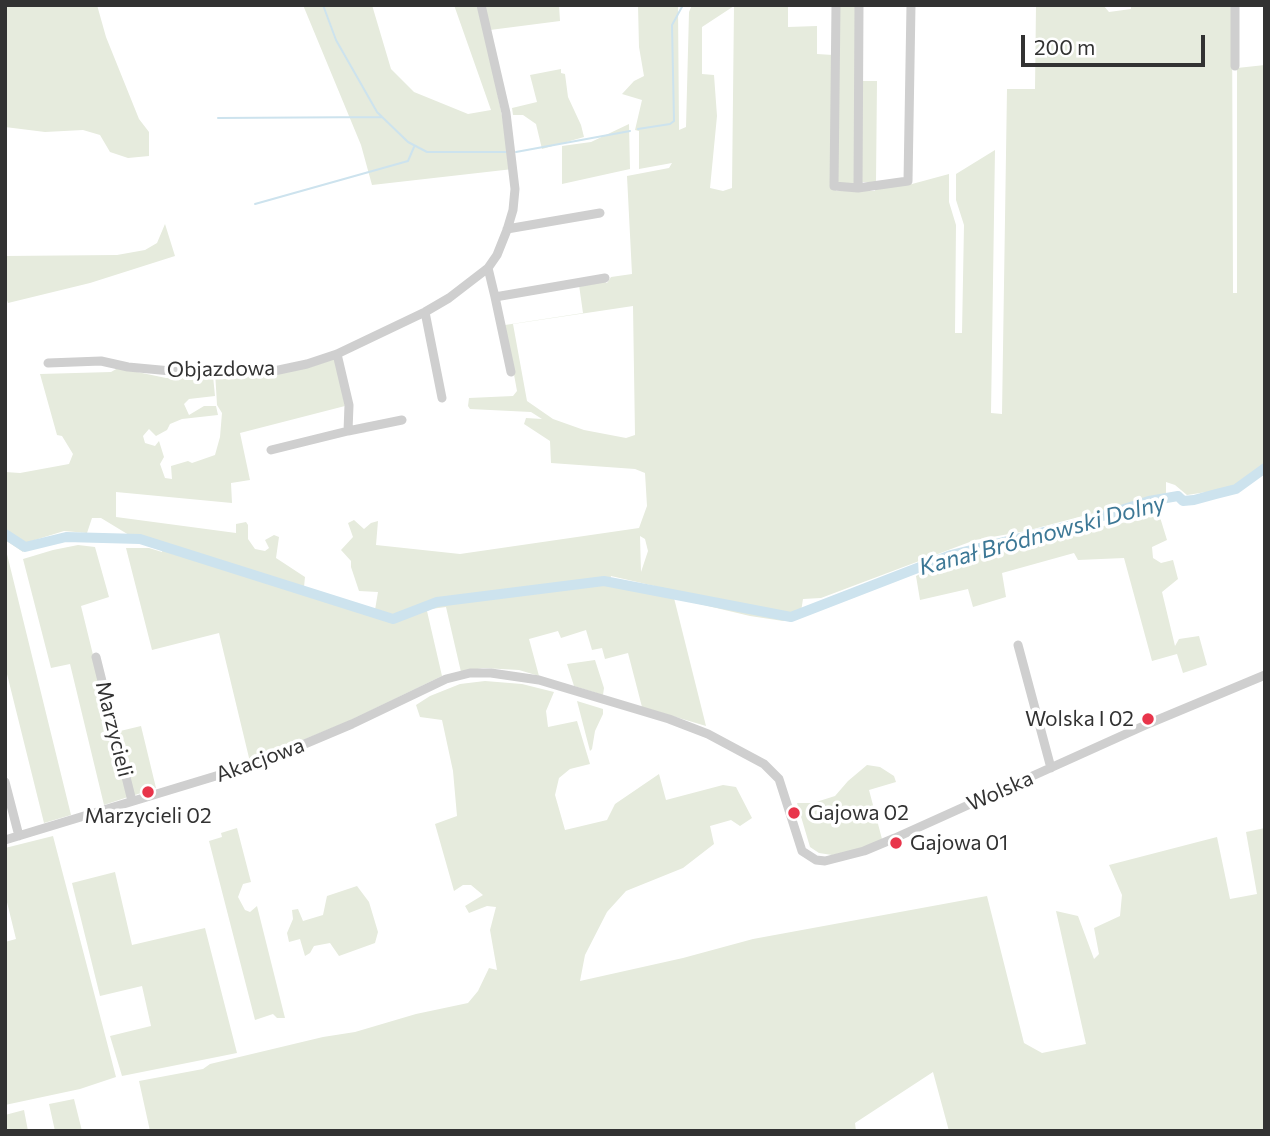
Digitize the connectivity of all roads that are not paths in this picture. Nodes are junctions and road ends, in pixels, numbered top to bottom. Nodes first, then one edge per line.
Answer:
1 (481, 5) edge
2 (836, 5) edge
3 (859, 5) edge
4 (911, 5) edge
5 (1235, 5) edge
6 (1235, 66) dead end
7 (858, 188) junction
8 (600, 213) dead end
9 (507, 229) junction
10 (488, 268) junction
11 (605, 278) dead end
12 (495, 297) junction
13 (425, 312) junction
14 (337, 354) junction
15 (48, 363) dead end
16 (511, 372) dead end
17 (442, 398) dead end
18 (402, 420) dead end
19 (348, 430) junction
20 (271, 450) dead end
21 (1018, 645) dead end
22 (96, 657) dead end
23 (509, 674) joint
24 (1265, 675) edge
25 (1051, 768) junction
26 (5, 782) edge
27 (132, 802) junction
28 (19, 836) junction
29 (5, 840) edge

1 - 9 street, Objazdowa
2 - 7 street
3 - 7 street
4 - 7 street
5 - 6 street
8 - 9 street
9 - 10 street, Objazdowa
10 - 12 street
10 - 13 street, Objazdowa
11 - 12 street
12 - 16 street
13 - 14 street, Objazdowa
13 - 17 street
14 - 15 street, Objazdowa
14 - 19 street
18 - 19 street
19 - 20 street
21 - 25 street
22 - 27 street, Marzycieli
23 - 25 street, Wolska
23 - 27 street, Akacjowa
24 - 25 street, Wolska
26 - 28 street
27 - 28 street, Akacjowa
28 - 29 street, Akacjowa

